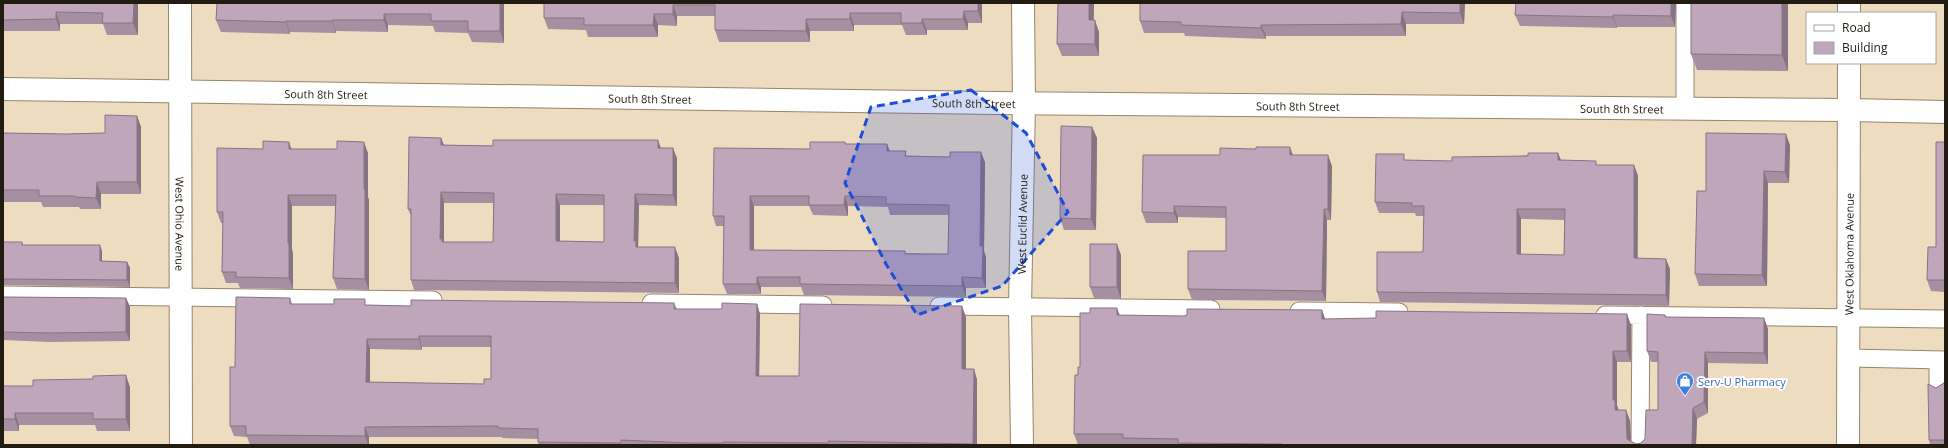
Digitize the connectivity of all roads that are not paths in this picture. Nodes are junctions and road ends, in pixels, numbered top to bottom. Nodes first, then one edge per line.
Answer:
1 (180, 3) edge
2 (1023, 3) edge
3 (1685, 3) edge
4 (1849, 64) edge
5 (3, 89) edge
6 (180, 92) junction
7 (1024, 102) junction
8 (1685, 110) junction
9 (1849, 110) junction
10 (1945, 112) edge
11 (3, 295) edge
12 (181, 298) junction
13 (446, 300) edge
14 (637, 303) edge
15 (836, 305) edge
16 (924, 306) edge
17 (1020, 307) junction
18 (1226, 310) edge
19 (1282, 310) edge
20 (1418, 312) edge
21 (1585, 314) edge
22 (1641, 315) junction
23 (1849, 317) junction
24 (1945, 318) edge
25 (1849, 358) junction
26 (1941, 360) edge
27 (1938, 384) dead end
28 (180, 445) edge
29 (1022, 445) edge
30 (1640, 445) edge
31 (1848, 445) edge

1 - 6 street, West Ohio Avenue
2 - 7 street, West Euclid Avenue
3 - 8 lane
4 - 9 street, West Oklahoma Avenue
5 - 6 street, South 8th Street
6 - 7 street, South 8th Street
6 - 12 street, West Ohio Avenue
7 - 8 street, South 8th Street
7 - 17 street, West Euclid Avenue
8 - 9 street, South 8th Street
9 - 10 street, South 8th Street
9 - 23 street, West Oklahoma Avenue
11 - 12 lane
12 - 13 lane
12 - 28 street, West Ohio Avenue
14 - 15 lane
16 - 17 lane
17 - 18 lane
17 - 29 street, West Euclid Avenue
19 - 20 lane
21 - 22 lane
22 - 23 lane
22 - 30 lane
23 - 24 lane
23 - 25 street, West Oklahoma Avenue
25 - 26 lane
25 - 31 street, West Oklahoma Avenue
26 - 27 lane

